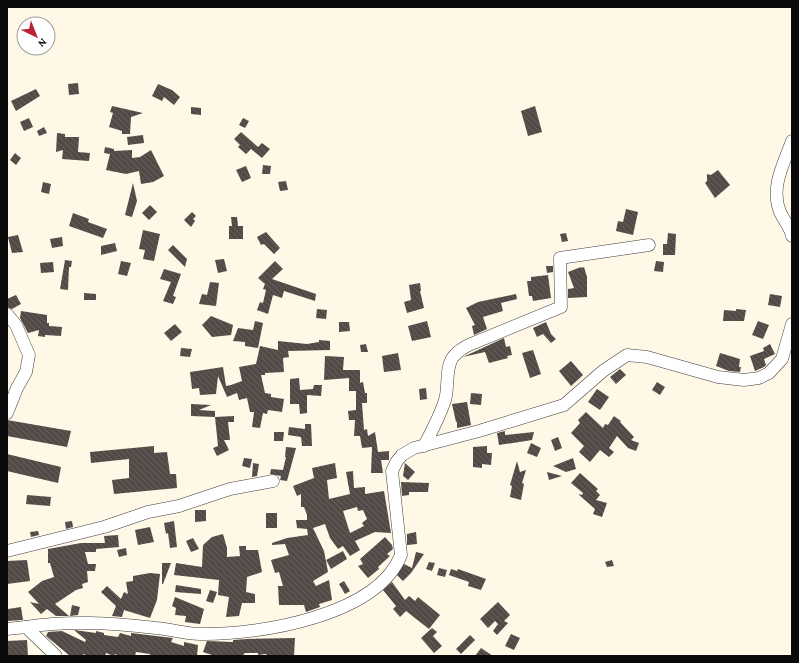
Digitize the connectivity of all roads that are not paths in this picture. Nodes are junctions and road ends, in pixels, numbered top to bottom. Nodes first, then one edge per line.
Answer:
1 (792, 141) edge
2 (792, 236) edge
3 (649, 245) dead end
4 (7, 314) edge
5 (792, 324) edge
6 (7, 413) edge
7 (424, 446) junction
8 (273, 481) dead end
9 (7, 551) edge
10 (26, 627) junction
11 (7, 629) edge
12 (56, 656) edge

1 - 2 street
3 - 7 street
4 - 6 street
5 - 7 street
7 - 10 street
8 - 9 street
10 - 11 street
10 - 12 street

